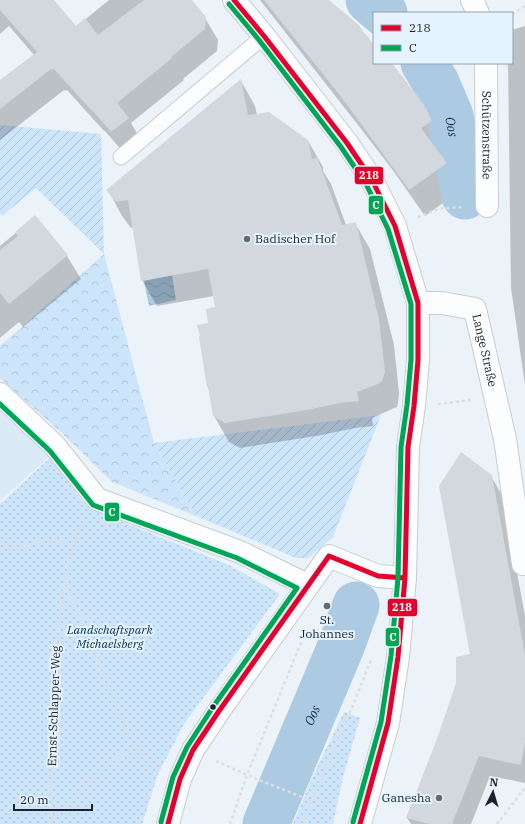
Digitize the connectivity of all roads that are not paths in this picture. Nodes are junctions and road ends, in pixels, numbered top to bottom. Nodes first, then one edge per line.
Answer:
1 (234, 0) edge
2 (472, 0) edge
3 (478, 12) edge
4 (264, 36) junction
5 (486, 64) edge
6 (121, 157) dead end
7 (487, 206) road end
8 (418, 303) junction
9 (0, 394) edge
10 (524, 564) edge
11 (405, 578) junction
12 (307, 585) junction
13 (168, 824) edge
14 (362, 824) edge

1 - 4 street
2 - 3 street
4 - 6 lane
4 - 8 street
5 - 7 street, Schützenstraße
8 - 10 street, Lange Straße
8 - 11 street
9 - 12 street
11 - 12 street
11 - 14 street
12 - 13 street

